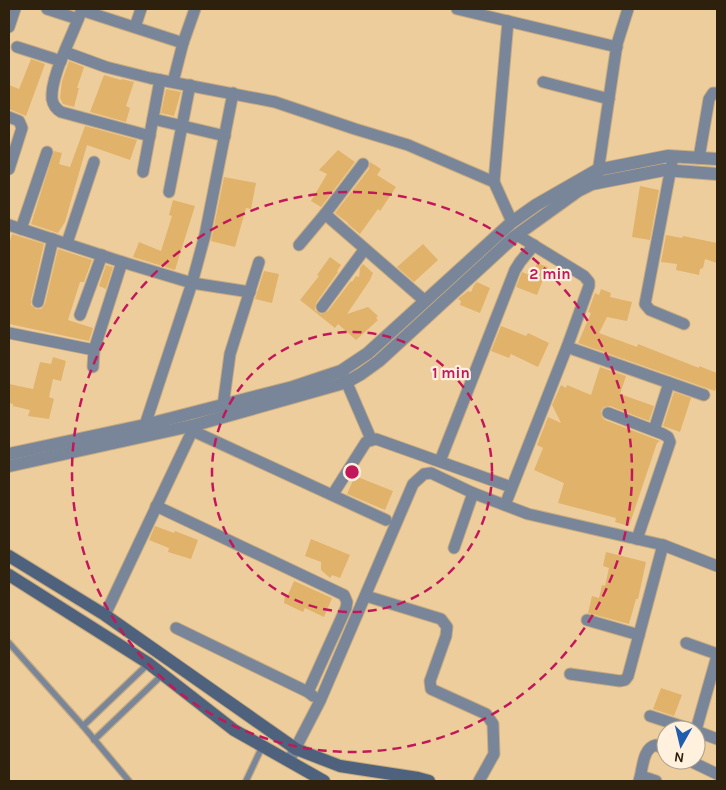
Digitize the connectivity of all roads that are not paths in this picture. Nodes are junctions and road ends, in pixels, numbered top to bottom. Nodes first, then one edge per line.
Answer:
1 (15, 9) edge
2 (47, 9) edge
3 (141, 9) edge
4 (195, 9) edge
5 (457, 9) edge
6 (628, 9) edge
7 (486, 12) edge
8 (80, 13) edge
9 (508, 21) junction
10 (9, 27) edge
11 (135, 27) junction
12 (183, 43) junction
13 (17, 47) dead end
14 (617, 47) junction
15 (63, 57) junction
16 (160, 80) junction
17 (173, 82) junction
18 (543, 82) dead end
19 (190, 85) junction
20 (233, 93) junction
21 (717, 93) edge
22 (609, 99) junction
23 (9, 117) edge
24 (153, 119) junction
25 (181, 126) junction
26 (150, 136) junction
27 (225, 136) junction
28 (47, 152) dead end
29 (673, 157) junction
30 (699, 158) junction
31 (717, 159) edge
32 (94, 162) dead end
33 (363, 164) dead end
34 (9, 169) edge
35 (672, 170) junction
36 (143, 172) dead end
37 (717, 174) edge
38 (597, 177) junction
39 (494, 182) junction
40 (169, 192) dead end
41 (325, 214) junction
42 (512, 222) junction
43 (12, 226) edge
44 (517, 235) junction
45 (53, 239) junction
46 (67, 244) junction
47 (534, 245) junction
48 (298, 246) dead end
49 (364, 250) junction
50 (102, 255) junction
51 (122, 262) junction
52 (259, 262) dead end
53 (192, 283) junction
54 (250, 292) junction
55 (425, 301) junction
56 (38, 302) dead end
57 (322, 307) dead end
58 (80, 315) dead end
59 (684, 324) dead end
60 (10, 338) edge
61 (567, 347) junction
62 (94, 350) junction
63 (93, 367) dead end
64 (344, 376) junction
65 (669, 383) junction
66 (704, 395) dead end
67 (223, 406) junction
68 (608, 413) dead end
69 (145, 425) junction
70 (162, 427) junction
71 (194, 428) junction
72 (654, 430) junction
73 (371, 439) junction
74 (9, 454) edge
75 (440, 461) junction
76 (9, 466) edge
77 (511, 488) junction
78 (473, 493) junction
79 (333, 494) junction
80 (505, 505) junction
81 (156, 506) junction
82 (386, 520) dead end
83 (637, 539) junction
84 (663, 545) junction
85 (454, 548) dead end
86 (9, 556) edge
87 (717, 566) edge
88 (9, 575) edge
89 (366, 596) junction
90 (104, 615) junction
91 (587, 620) dead end
92 (176, 628) dead end
93 (639, 635) junction
94 (9, 643) edge
95 (686, 643) dead end
96 (717, 655) edge
97 (148, 663) junction
98 (570, 674) dead end
99 (162, 675) junction
100 (308, 692) junction
101 (320, 702) junction
102 (650, 716) dead end
103 (663, 720) edge
104 (698, 720) edge
105 (83, 726) junction
106 (94, 740) junction
107 (656, 745) edge
108 (262, 746) junction
109 (296, 749) junction
110 (288, 762) junction
111 (640, 778) edge
112 (129, 781) edge
113 (246, 781) edge
114 (324, 781) edge
115 (429, 781) edge
116 (479, 781) edge
117 (656, 781) edge

1 - 10 street
2 - 8 street
3 - 11 street
4 - 12 street
5 - 7 street
6 - 14 street
7 - 9 street
8 - 11 street
8 - 15 street
9 - 14 street
9 - 39 street
11 - 12 street
12 - 17 street
13 - 15 street
14 - 22 street
15 - 16 street
15 - 26 street
16 - 17 street
16 - 24 street
17 - 19 street
18 - 22 street
19 - 20 street
19 - 25 street
20 - 27 street
20 - 39 street
21 - 30 street
22 - 38 street
23 - 34 street
24 - 25 street
24 - 26 street
25 - 27 street
25 - 40 street
26 - 36 street
27 - 53 street
28 - 43 street
29 - 30 street
29 - 35 street
29 - 38 street
30 - 31 street
32 - 46 street
33 - 41 street
35 - 37 street
35 - 38 street
35 - 59 street
38 - 42 street
38 - 44 street
39 - 42 street
41 - 48 street
41 - 49 street
42 - 55 street
43 - 45 street
44 - 47 street
44 - 64 street
45 - 46 street
45 - 56 street
46 - 50 street
47 - 61 street
47 - 75 street
49 - 55 street
49 - 57 street
50 - 51 street
50 - 58 street
51 - 53 street
51 - 62 street
52 - 54 street
53 - 54 street
53 - 69 street
54 - 67 street
55 - 64 street
60 - 62 street
61 - 65 street
61 - 77 street
62 - 63 street
64 - 67 street
64 - 71 street
64 - 73 street
65 - 66 street
65 - 72 street
67 - 70 street
68 - 72 street
69 - 70 street
69 - 74 street
70 - 71 street
70 - 76 street
71 - 79 street
71 - 81 street
72 - 83 street
73 - 75 street
73 - 79 street
75 - 77 street
77 - 80 street
78 - 80 street
78 - 85 street
78 - 89 street
79 - 82 street
80 - 83 street
81 - 90 street
81 - 100 street
83 - 84 street
84 - 87 street
84 - 93 street
86 - 90 main road
88 - 97 main road
89 - 101 street
89 - 116 street
90 - 109 main road
91 - 93 street
92 - 100 street
93 - 98 street
94 - 105 lane
95 - 96 street
96 - 104 street
97 - 99 main road
97 - 105 lane
99 - 106 lane
99 - 108 main road
100 - 101 street
101 - 109 street
102 - 103 street
105 - 106 lane
106 - 112 lane
107 - 111 street
108 - 110 main road
108 - 113 lane
109 - 110 street
109 - 115 main road
110 - 114 main road
111 - 117 street

